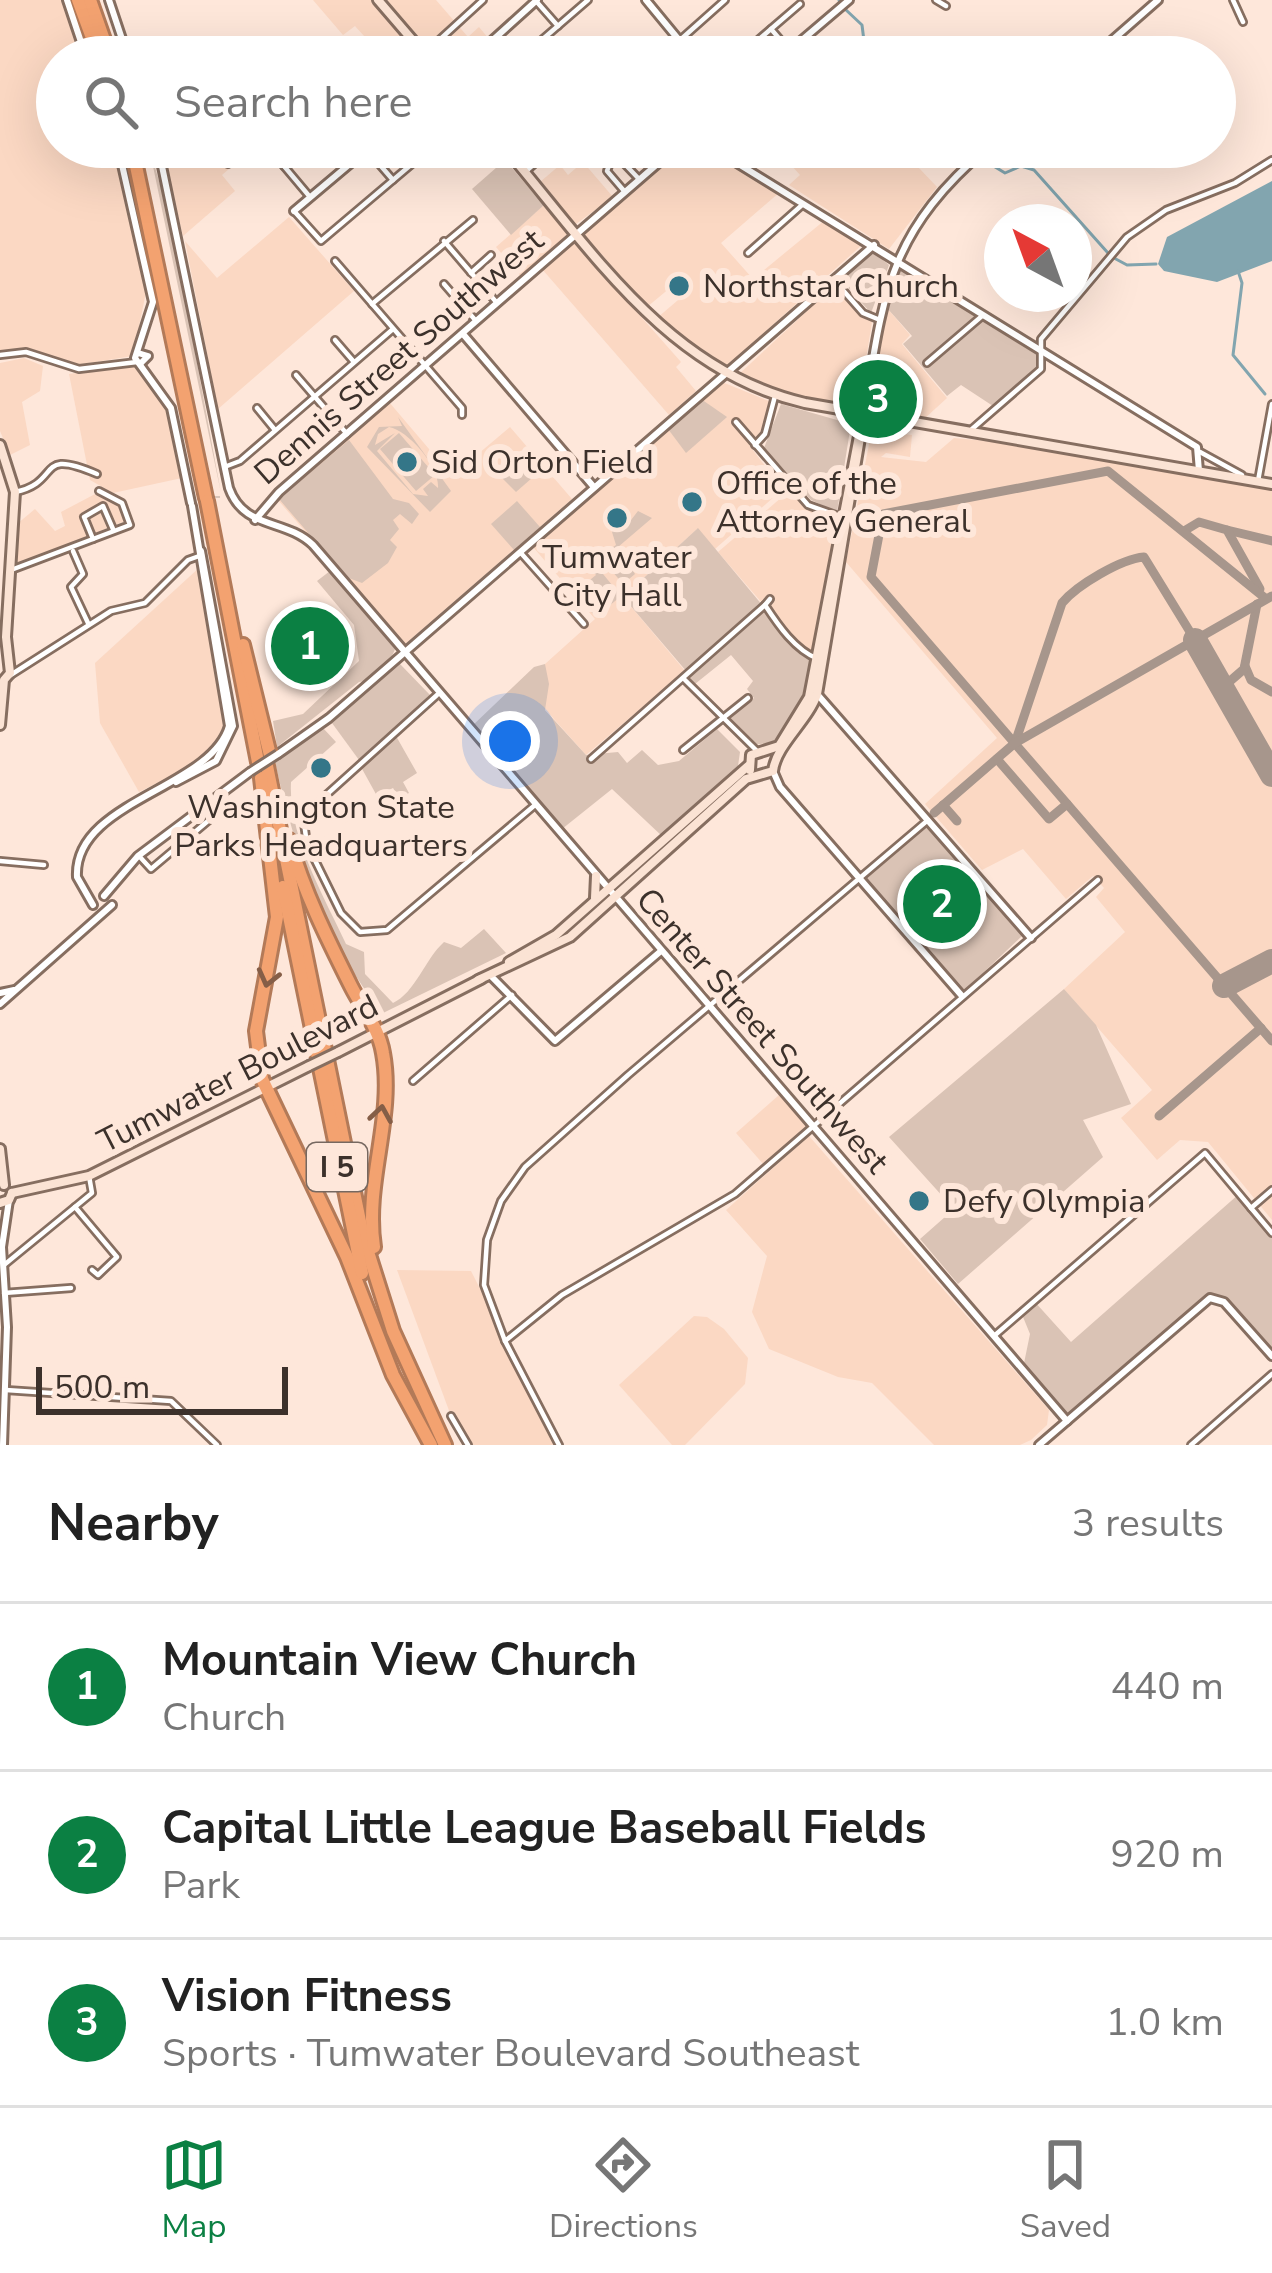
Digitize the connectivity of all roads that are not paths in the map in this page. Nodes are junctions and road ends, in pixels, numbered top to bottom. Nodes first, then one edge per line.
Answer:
1 (67, 0) edge
2 (87, 0) edge
3 (109, 0) edge
4 (378, 0) edge
5 (484, 0) edge
6 (537, 0) edge
7 (588, 0) edge
8 (646, 0) edge
9 (725, 0) edge
10 (849, 0) edge
11 (936, 0) edge
12 (1159, 0) edge
13 (1233, 0) edge
14 (800, 4) dead end
15 (946, 6) dead end
16 (1244, 22) dead end
17 (558, 26) junction
18 (771, 28) junction
19 (79, 36) edge
20 (99, 36) edge
21 (121, 36) edge
22 (409, 36) edge
23 (447, 36) edge
24 (500, 36) edge
25 (546, 36) edge
26 (677, 36) edge
27 (684, 36) edge
28 (762, 36) edge
29 (778, 36) edge
30 (806, 36) edge
31 (1117, 36) edge
32 (1272, 160) edge
33 (123, 168) edge
34 (140, 168) edge
35 (162, 168) edge
36 (286, 168) edge
37 (344, 168) edge
38 (383, 168) edge
39 (407, 168) edge
40 (522, 168) edge
41 (530, 168) edge
42 (606, 168) edge
43 (629, 168) edge
44 (653, 168) edge
45 (746, 168) edge
46 (965, 168) edge
47 (525, 172) junction
48 (392, 180) junction
49 (639, 180) junction
50 (625, 192) junction
51 (310, 197) junction
52 (805, 203) junction
53 (294, 211) joint
54 (473, 220) dead end
55 (577, 233) junction
56 (444, 241) junction
57 (874, 245) junction
58 (748, 253) dead end
59 (491, 255) dead end
60 (896, 259) junction
61 (335, 261) dead end
62 (471, 273) junction
63 (404, 276) junction
64 (834, 280) junction
65 (411, 284) dead end
66 (444, 284) dead end
67 (497, 303) junction
68 (372, 304) junction
69 (983, 315) junction
70 (880, 320) junction
71 (477, 321) junction
72 (393, 329) junction
73 (463, 334) junction
74 (335, 340) dead end
75 (1041, 350) junction
76 (2, 356) edge
77 (143, 357) junction
78 (354, 362) junction
79 (927, 363) dead end
80 (425, 366) junction
81 (724, 374) junction
82 (296, 375) dead end
83 (314, 396) junction
84 (775, 396) junction
85 (1272, 404) edge
86 (257, 408) dead end
87 (864, 413) junction
88 (462, 415) dead end
89 (736, 422) dead end
90 (275, 430) junction
91 (968, 432) junction
92 (347, 434) junction
93 (0, 445) edge
94 (755, 445) junction
95 (1200, 452) junction
96 (0, 456) edge
97 (224, 466) junction
98 (1199, 471) junction
99 (98, 474) dead end
100 (1256, 481) junction
101 (1272, 484) edge
102 (594, 487) junction
103 (99, 491) dead end
104 (15, 492) junction
105 (210, 498) junction
106 (191, 503) dead end
107 (845, 519) junction
108 (255, 520) junction
109 (114, 531) junction
110 (93, 539) junction
111 (71, 548) junction
112 (519, 552) junction
113 (200, 555) junction
114 (11, 570) junction
115 (88, 623) junction
116 (584, 624) dead end
117 (403, 653) junction
118 (818, 659) junction
119 (4, 671) edge
120 (683, 679) junction
121 (817, 694) junction
122 (437, 695) junction
123 (748, 698) dead end
124 (824, 706) junction
125 (811, 710) junction
126 (721, 721) junction
127 (0, 724) edge
128 (736, 736) junction
129 (785, 743) junction
130 (683, 750) dead end
131 (761, 751) junction
132 (591, 759) dead end
133 (748, 763) junction
134 (264, 764) junction
135 (766, 772) junction
136 (535, 805) junction
137 (220, 810) dead end
138 (928, 820) junction
139 (138, 856) junction
140 (0, 861) edge
141 (44, 865) dead end
142 (596, 876) junction
143 (860, 877) junction
144 (1097, 880) dead end
145 (119, 882) junction
146 (612, 894) junction
147 (97, 901) junction
148 (592, 905) junction
149 (109, 912) junction
150 (80, 929) junction
151 (1031, 938) junction
152 (661, 951) junction
153 (505, 970) junction
154 (490, 975) junction
155 (478, 980) junction
156 (512, 994) junction
157 (962, 996) junction
158 (0, 998) edge
159 (709, 1006) junction
160 (378, 1031) junction
161 (413, 1081) dead end
162 (265, 1088) junction
163 (813, 1126) junction
164 (0, 1149) edge
165 (88, 1176) junction
166 (1272, 1190) edge
167 (4, 1195) edge
168 (75, 1207) junction
169 (1251, 1208) junction
170 (1272, 1233) edge
171 (2, 1266) edge
172 (92, 1270) dead end
173 (71, 1288) dead end
174 (4, 1293) junction
175 (994, 1336) junction
176 (505, 1341) junction
177 (402, 1353) junction
178 (1272, 1356) edge
179 (1272, 1374) edge
180 (6, 1390) junction
181 (451, 1416) dead end
182 (1067, 1421) junction
183 (430, 1443) edge
184 (3, 1445) edge
185 (217, 1445) edge
186 (445, 1445) edge
187 (467, 1445) edge
188 (559, 1445) edge
189 (1039, 1445) edge
190 (1191, 1445) edge

1 - 19 street
2 - 20 highway
3 - 21 street
4 - 22 main road
5 - 23 street
6 - 17 street
6 - 24 street
7 - 17 street
8 - 26 street
9 - 27 street
10 - 30 street
11 - 15 street
12 - 31 street
13 - 16 street
14 - 18 street
17 - 25 street
18 - 28 street
18 - 29 street
32 - 75 street
33 - 77 street
34 - 105 highway, I 5
35 - 97 street
36 - 51 street
37 - 51 street
38 - 48 street
39 - 48 street
40 - 47 main road
41 - 47 street
42 - 50 street
43 - 49 street
44 - 49 street, Dennis Street Southwest
45 - 52 street
46 - 60 street
47 - 55 main road
48 - 53 street
49 - 50 street, Dennis Street Southwest
50 - 55 street, Dennis Street Southwest
51 - 53 street
52 - 57 street
52 - 58 street
54 - 56 street
55 - 67 street, Dennis Street Southwest
55 - 81 main road
56 - 62 street
56 - 63 street
57 - 60 street
57 - 64 street
59 - 62 street
60 - 69 street
60 - 70 street
61 - 68 street
62 - 67 street
63 - 65 street
63 - 68 street
64 - 70 street
64 - 81 street
66 - 71 street
67 - 71 street, Dennis Street Southwest
68 - 72 street
69 - 75 street
69 - 79 street
70 - 87 street
71 - 73 street, Dennis Street Southwest
72 - 78 street
72 - 80 street
73 - 80 street, Dennis Street Southwest
73 - 102 street
74 - 78 street
75 - 91 street
75 - 95 street
76 - 77 street
77 - 106 street
78 - 83 street
80 - 88 street
80 - 92 street, Dennis Street Southwest
81 - 84 main road
81 - 102 street
82 - 83 street
83 - 90 street
83 - 92 street
84 - 87 main road
84 - 94 street
85 - 100 street
86 - 90 street
87 - 91 main road
87 - 107 main road
89 - 94 street
90 - 97 street
91 - 98 main road
92 - 108 street, Dennis Street Southwest
93 - 104 main road
94 - 107 street
95 - 98 street
95 - 100 street
96 - 119 main road
97 - 108 street
98 - 100 main road
99 - 104 street
100 - 101 main road
102 - 112 street
103 - 109 street
104 - 114 main road
105 - 134 highway, I 5
105 - 134 highway, I 5
107 - 118 main road
107 - 121 main road
108 - 117 street, Center Street Southwest
109 - 110 street
109 - 110 street
110 - 111 street
111 - 114 street
111 - 115 street
112 - 116 street
112 - 117 street
113 - 113 street
113 - 115 street
113 - 147 street
114 - 119 main road
115 - 119 street
117 - 122 street, Center Street Southwest
117 - 134 street
118 - 120 street
118 - 129 main road
119 - 127 main road
120 - 126 street
120 - 132 street
121 - 124 street
121 - 125 main road
122 - 136 street, Center Street Southwest
122 - 136 street
123 - 126 street
124 - 125 street
124 - 138 street
125 - 129 main road
126 - 128 street
126 - 130 street
128 - 131 street
128 - 133 street
129 - 131 main road
129 - 135 main road, Tumwater Boulevard
131 - 133 main road, Tumwater Boulevard
131 - 135 main road
133 - 135 main road
133 - 146 main road, Tumwater Boulevard
134 - 139 street
134 - 160 highway
134 -> 162 highway
134 - 177 highway, I 5
134 - 183 highway, I 5
135 - 143 street
135 - 146 main road, Tumwater Boulevard
136 - 142 street, Center Street Southwest
137 - 139 street
138 - 143 street
138 - 151 street
139 - 145 street
140 - 141 street
142 - 146 street, Center Street Southwest
142 - 148 main road
143 - 157 street
143 - 159 street
144 - 151 street
145 - 147 street
145 - 149 street
146 - 148 main road, Tumwater Boulevard
146 - 152 street, Center Street Southwest
146 - 153 main road, Tumwater Boulevard
147 - 149 street
147 - 149 street
147 - 150 street
148 - 155 main road, Tumwater Boulevard
149 - 150 street
150 - 158 street
151 - 157 street
152 - 156 street
152 - 159 street, Center Street Southwest
153 - 154 main road, Tumwater Boulevard
153 - 156 street
154 - 155 main road, Tumwater Boulevard
154 - 156 street
155 - 160 main road, Tumwater Boulevard
156 - 161 street
157 - 163 street
159 - 163 street, Center Street Southwest
159 - 176 street
160 - 162 main road, Tumwater Boulevard, bridge
177 -> 160 highway
162 - 165 main road, Tumwater Boulevard
162 - 183 highway
163 - 175 street, Center Street Southwest
163 - 176 street
164 - 167 main road
165 - 167 main road, Tumwater Boulevard
165 - 168 street
166 - 169 street
167 - 171 street
168 - 171 street
168 - 172 street
169 - 170 street
169 - 175 street
171 - 174 street
173 - 174 street
174 - 180 street
175 - 182 street, Center Street Southwest
176 - 188 street
177 - 186 highway, I 5
178 - 182 street
179 - 190 street
180 - 184 street
180 - 185 street
181 - 187 street
182 - 189 street

